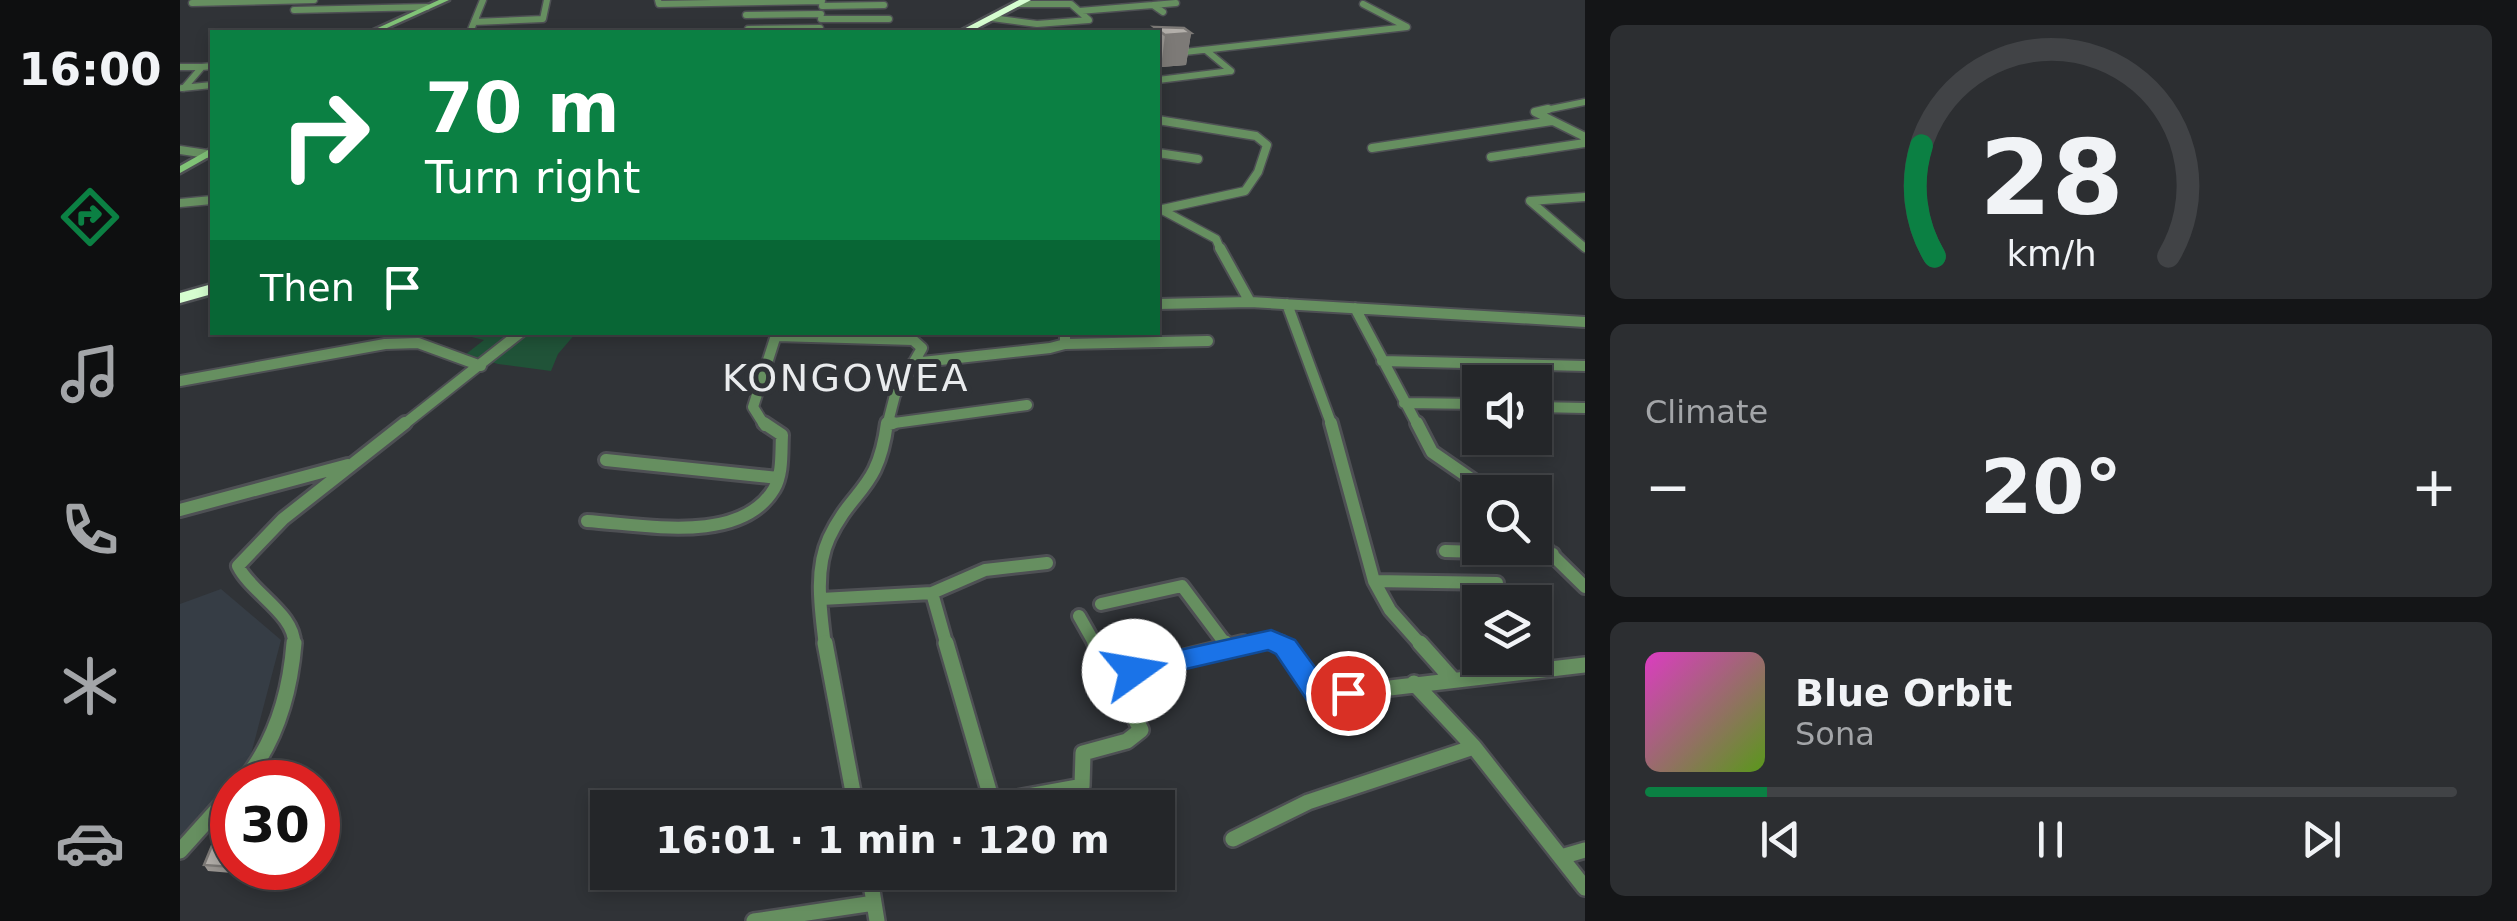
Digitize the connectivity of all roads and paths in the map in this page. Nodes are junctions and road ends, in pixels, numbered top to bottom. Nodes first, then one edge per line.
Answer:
1 (314, 0) edge
2 (444, 0) edge
3 (482, 0) edge
4 (547, 0) edge
5 (658, 0) edge
6 (1124, 0) edge
7 (1145, 0) edge
8 (1022, 2) edge
9 (1104, 2) edge
10 (1176, 3) dead end
11 (192, 4) dead end
12 (1071, 4) junction
13 (1363, 4) dead end
14 (884, 5) dead end
15 (1153, 5) junction
16 (428, 7) junction
17 (822, 8) edge
18 (1113, 8) junction
19 (294, 10) dead end
20 (1079, 11) junction
21 (1163, 12) dead end
22 (746, 14) dead end
23 (1123, 16) dead end
24 (889, 18) dead end
25 (992, 18) junction
26 (509, 21) junction
27 (474, 22) junction
28 (748, 29) dead end
29 (377, 30) edge
30 (471, 30) edge
31 (507, 30) edge
32 (820, 30) edge
33 (967, 30) edge
34 (1207, 51) junction
35 (1160, 55) edge
36 (202, 66) junction
37 (210, 66) edge
38 (180, 67) edge
39 (1160, 80) edge
40 (210, 85) edge
41 (182, 88) edge
42 (1584, 102) edge
43 (1160, 120) edge
44 (1552, 121) junction
45 (1584, 140) edge
46 (1372, 148) dead end
47 (180, 150) edge
48 (210, 152) edge
49 (1160, 153) edge
50 (1491, 157) dead end
51 (1198, 159) dead end
52 (180, 170) edge
53 (1584, 196) edge
54 (210, 200) edge
55 (180, 203) edge
56 (1160, 210) edge
57 (1584, 248) edge
58 (210, 290) edge
59 (184, 298) edge
60 (1250, 302) junction
61 (1160, 304) edge
62 (1288, 304) junction
63 (1355, 308) junction
64 (1584, 322) edge
65 (517, 335) edge
66 (777, 335) edge
67 (846, 335) edge
68 (915, 336) edge
69 (1065, 338) edge
70 (1208, 341) dead end
71 (1382, 362) junction
72 (913, 364) junction
73 (481, 366) junction
74 (1584, 366) edge
75 (180, 381) edge
76 (1404, 403) junction
77 (1462, 404) edge
78 (1028, 405) dead end
79 (1552, 407) edge
80 (1584, 408) edge
81 (887, 424) junction
82 (606, 460) dead end
83 (352, 464) junction
84 (1465, 475) edge
85 (778, 478) junction
86 (180, 510) edge
87 (587, 521) dead end
88 (1445, 551) dead end
89 (1553, 554) joint
90 (1047, 562) dead end
91 (1374, 581) junction
92 (1497, 584) dead end
93 (1584, 587) edge
94 (932, 593) junction
95 (821, 600) junction
96 (1101, 604) dead end
97 (1079, 616) dead end
98 (1228, 648) junction
99 (1584, 665) edge
100 (1113, 676) junction
101 (1454, 680) junction
102 (1414, 684) junction
103 (1474, 747) junction
104 (259, 760) edge
105 (853, 790) edge
106 (989, 790) edge
107 (1058, 790) edge
108 (210, 818) edge
109 (1234, 840) dead end
110 (1584, 850) edge
111 (180, 851) edge
112 (1560, 857) junction
113 (1584, 888) edge
114 (875, 912) edge
115 (754, 921) edge

1 - 11 street
2 - 16 main road
3 - 27 street
4 - 26 street
5 - 17 street
6 - 9 street
7 - 15 street
8 - 12 street
8 - 25 highway
9 - 12 street
9 - 18 street
10 - 15 street
12 - 20 street
13 - 34 street
14 - 17 street
15 - 18 street
15 - 21 street
16 - 19 street
16 - 29 main road
17 - 22 street
17 - 24 street
17 - 32 street
18 - 20 street
18 - 23 street
20 - 25 street
25 - 33 highway
26 - 27 street
26 - 31 street
27 - 30 street
28 - 32 street
34 - 35 street
34 - 39 street
36 - 37 street
36 - 38 street
36 - 41 street
40 - 41 street
42 - 44 street
43 - 56 street
44 - 45 street
44 - 46 street
45 - 50 street
47 - 48 street
48 - 52 main road
49 - 51 street
53 - 57 street
54 - 55 street
56 - 60 street
58 - 59 highway
60 - 61 street
60 - 62 street
62 - 63 street
62 - 91 street
63 - 64 street
63 - 71 street
65 - 73 street
66 - 85 street
67 - 68 street
68 - 72 street
69 - 70 street
69 - 72 street
71 - 74 street
71 - 76 street
72 - 81 street
73 - 75 street
73 - 83 street
76 - 77 street
76 - 84 street
78 - 81 street
79 - 80 street
81 - 95 street
82 - 85 street
83 - 86 street
83 - 104 street
85 - 87 street
88 - 89 street
89 - 93 street
90 - 94 street
91 - 92 street
91 - 101 street
94 - 95 street
94 - 106 street
95 - 105 street
96 - 98 street
97 - 100 street
98 - 100 street
98 - 102 street
99 - 101 street
100 - 107 street
101 - 102 street
102 - 103 street
103 - 109 street
103 - 112 street
108 - 111 street
110 - 112 street
112 - 113 street
114 - 115 street

